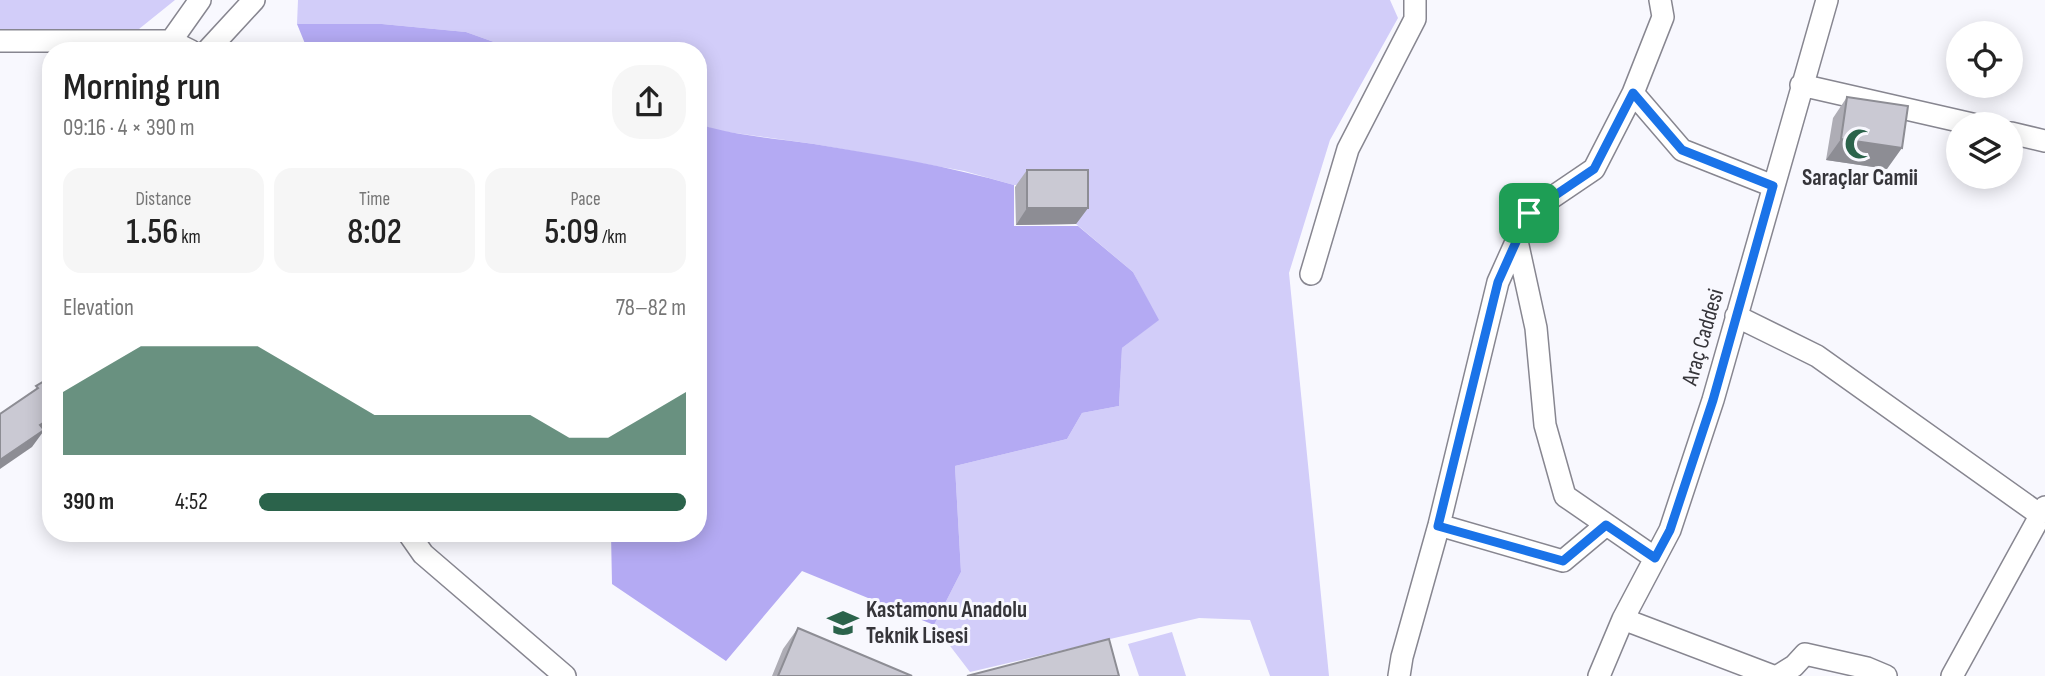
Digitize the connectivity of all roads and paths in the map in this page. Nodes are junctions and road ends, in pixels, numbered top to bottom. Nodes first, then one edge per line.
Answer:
1 (200, 0) edge
2 (254, 0) edge
3 (1415, 0) edge
4 (1660, 0) edge
5 (1827, 0) edge
6 (0, 41) edge
7 (171, 41) joint
8 (215, 42) edge
9 (1801, 85) junction
10 (1633, 93) junction
11 (1946, 118) edge
12 (2023, 136) edge
13 (2045, 141) edge
14 (1773, 186) junction
15 (1517, 241) junction
16 (1311, 274) dead end
17 (1736, 316) junction
18 (2042, 510) edge
19 (1606, 525) junction
20 (1438, 526) junction
21 (415, 542) edge
22 (1655, 558) junction
23 (1623, 619) junction
24 (565, 676) edge
25 (1399, 676) edge
26 (1599, 676) edge
27 (1776, 676) edge
28 (1886, 676) edge
29 (1952, 676) edge

1 - 7 street
2 - 8 street
3 - 16 street
4 - 10 street
5 - 9 street, Araç Caddesi
6 - 7 street
9 - 11 street
9 - 14 street, Araç Caddesi
10 - 14 street
10 - 15 street
12 - 13 street
14 - 17 street, Araç Caddesi
15 - 19 street
15 - 20 street
17 - 18 street
17 - 22 street, Araç Caddesi
18 - 29 street
19 - 20 street
19 - 22 street
20 - 25 street
21 - 24 street
22 - 23 street, Araç Caddesi
23 - 26 street, Araç Caddesi
23 - 27 street
27 - 28 street

